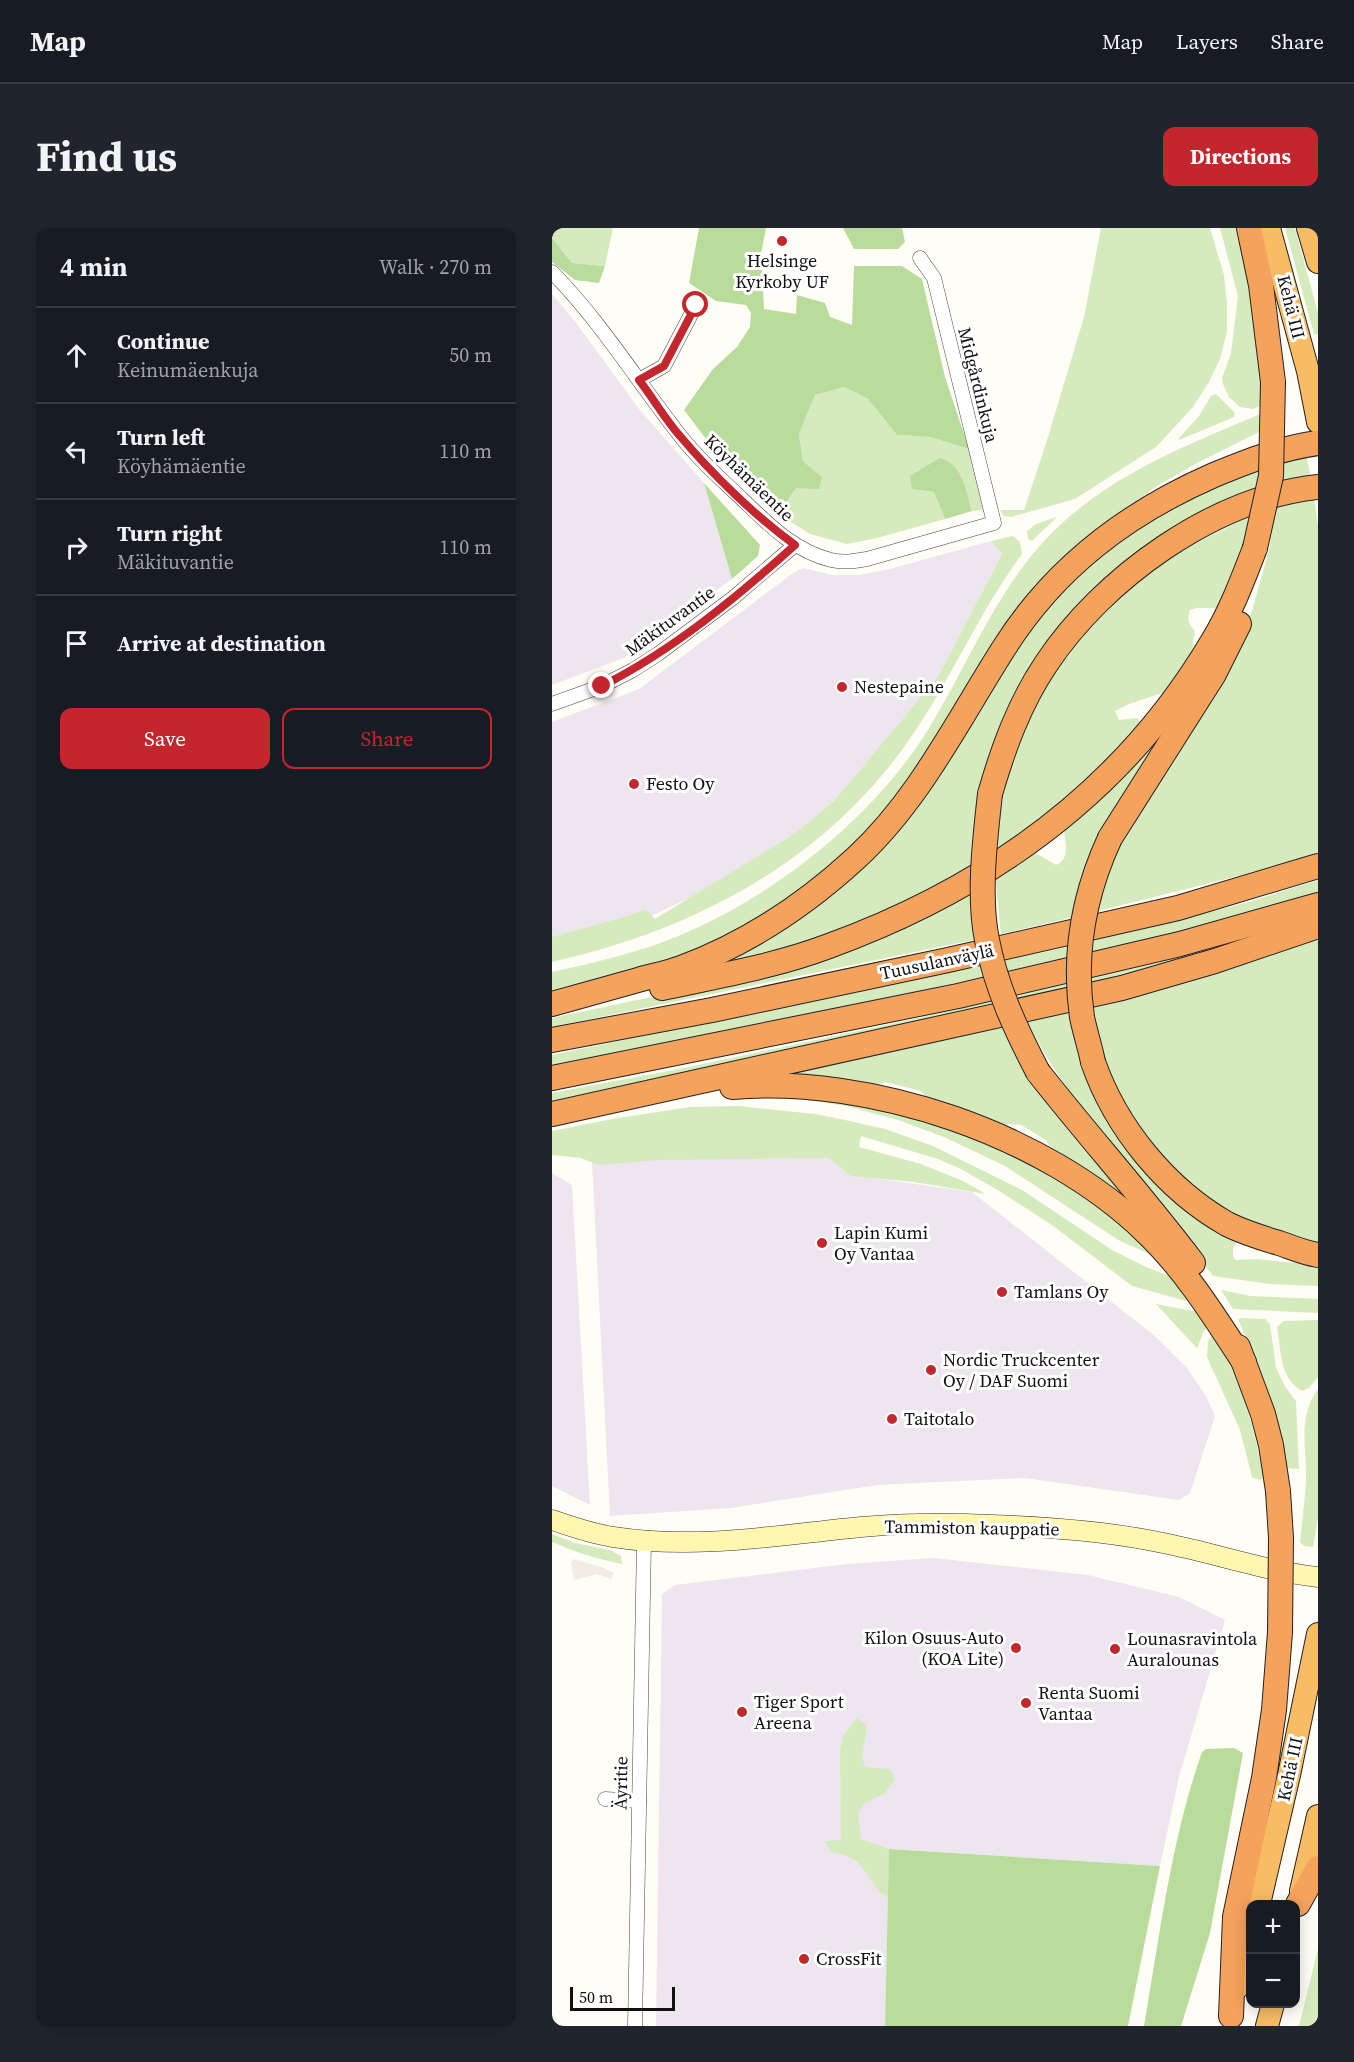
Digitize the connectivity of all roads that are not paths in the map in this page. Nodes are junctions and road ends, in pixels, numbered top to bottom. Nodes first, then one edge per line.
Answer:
1 (1249, 228) edge
2 (1269, 228) edge
3 (1308, 228) edge
4 (920, 258) dead end
5 (1318, 262) edge
6 (552, 272) edge
7 (696, 305) dead end
8 (639, 380) junction
9 (1318, 422) edge
10 (1318, 443) edge
11 (1318, 487) edge
12 (994, 523) joint
13 (795, 545) junction
14 (1255, 548) junction
15 (552, 704) edge
16 (1318, 866) edge
17 (1318, 905) edge
18 (1318, 926) edge
19 (552, 1004) edge
20 (552, 1010) edge
21 (552, 1040) edge
22 (552, 1078) edge
23 (646, 1094) junction
24 (552, 1114) edge
25 (1318, 1255) edge
26 (1244, 1362) junction
27 (552, 1520) edge
28 (644, 1541) junction
29 (1318, 1577) edge
30 (1318, 1635) edge
31 (605, 1799) dead end
32 (639, 1801) junction
33 (1318, 1816) edge
34 (1318, 1868) edge
35 (1260, 1900) edge
36 (1299, 1900) edge
37 (1300, 1902) edge
38 (1247, 1954) edge
39 (1272, 2008) edge
40 (1229, 2021) edge
41 (635, 2026) edge
42 (1267, 2026) edge

1 - 14 highway, bridge
2 - 9 highway, Kehä III
3 - 5 highway, Kehä III
4 - 12 street, Midgårdinkuja
6 - 8 street, Köyhämäentie
7 - 8 street
8 - 13 street, Köyhämäentie
10 - 19 highway
11 - 26 highway, bridge
12 - 13 street, Köyhämäentie
13 - 15 street, Mäkituvantie
14 - 20 highway
14 - 25 highway, bridge
16 - 21 highway, Tuusulanväylä
17 - 22 highway, Tuusulanväylä
18 - 23 highway
23 - 24 highway
23 - 26 highway
26 - 40 highway, bridge
27 - 28 main road, Tammiston kauppatie
28 - 29 main road, Tammiston kauppatie
28 - 32 street, Äyritie
30 - 35 highway, Kehä III
31 - 32 street
32 - 41 street, Äyritie
33 - 36 highway
34 - 37 highway
38 - 40 highway
39 - 42 highway

